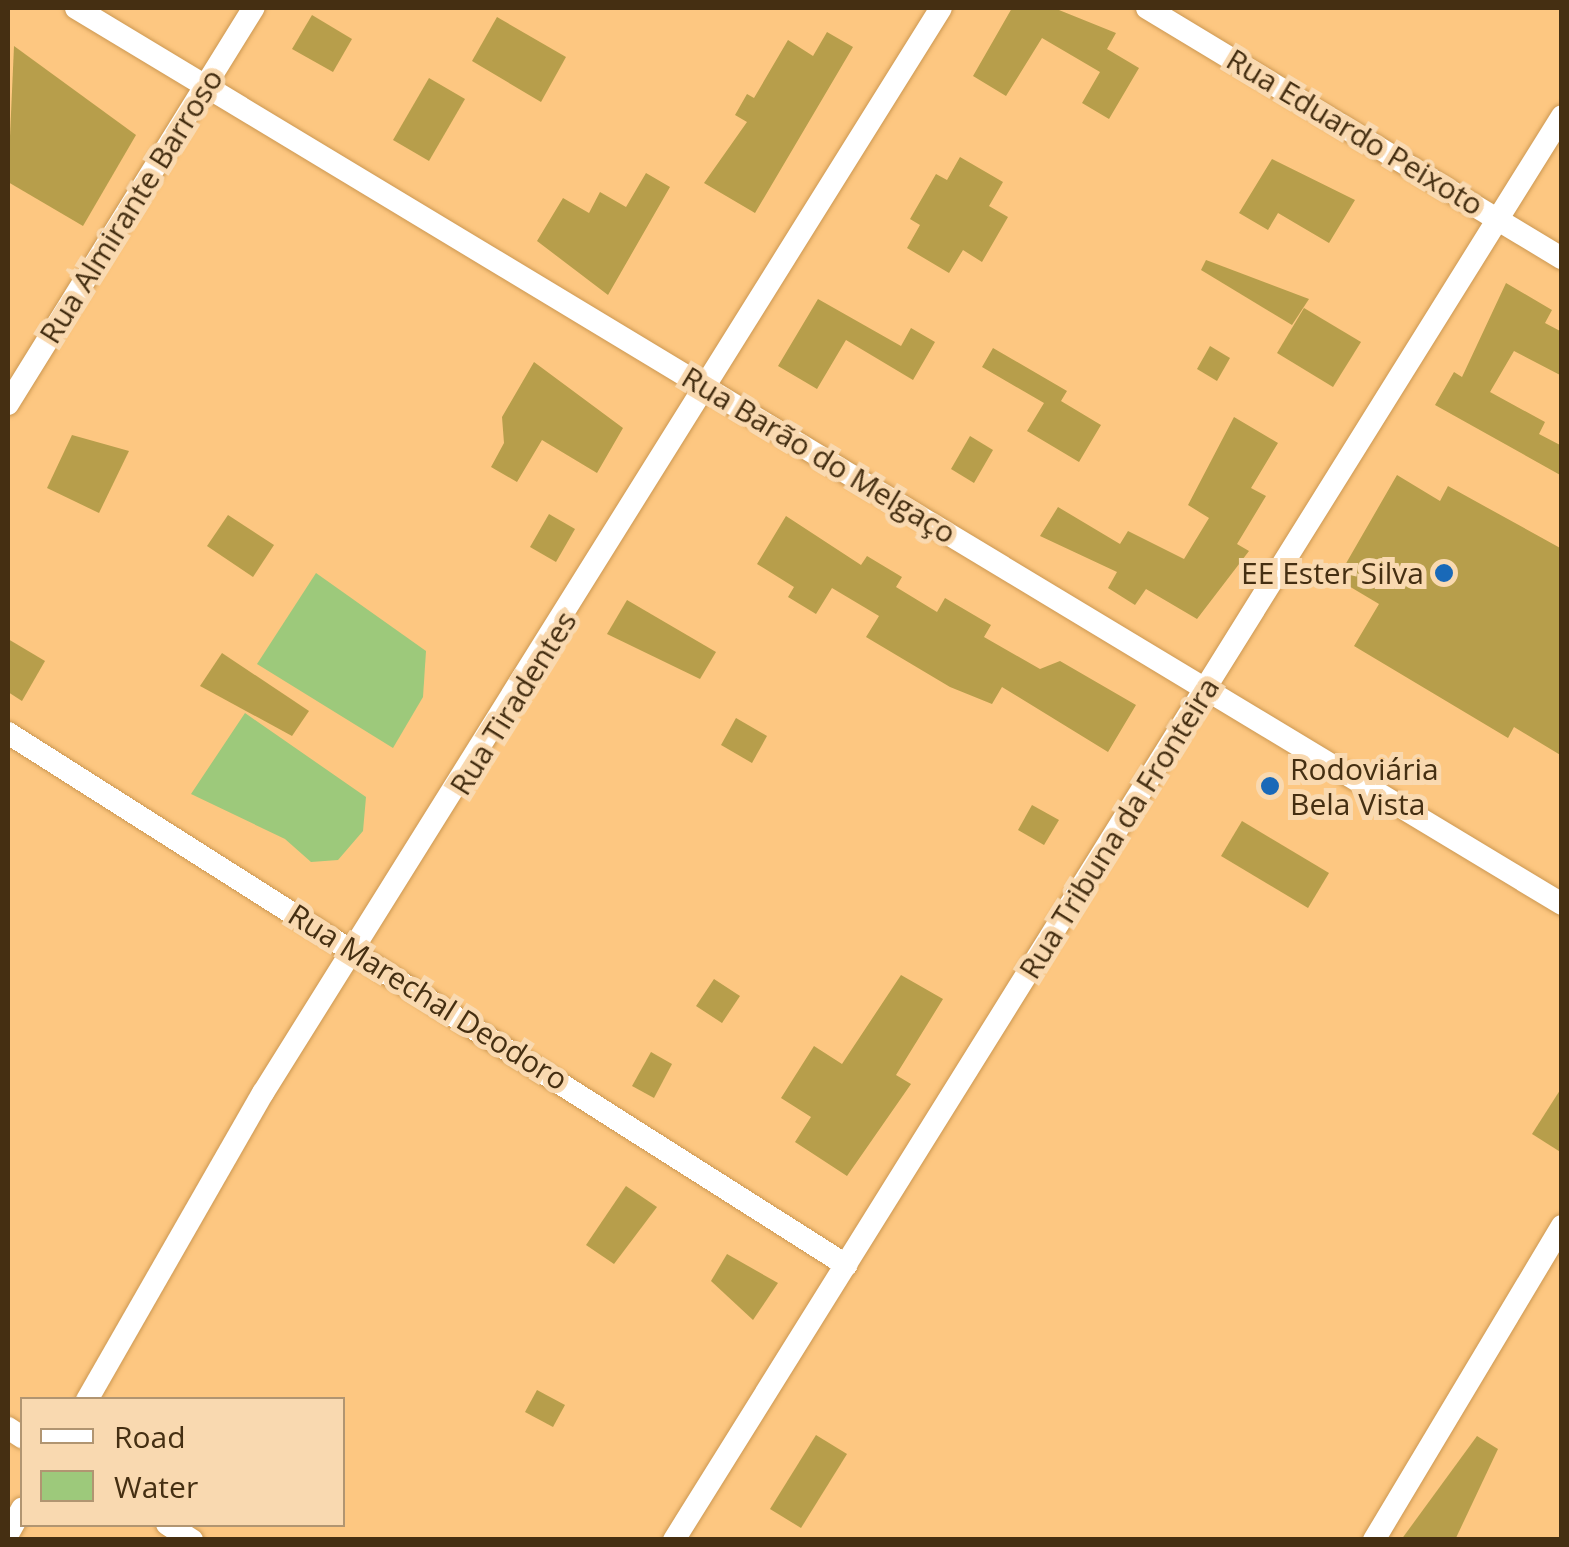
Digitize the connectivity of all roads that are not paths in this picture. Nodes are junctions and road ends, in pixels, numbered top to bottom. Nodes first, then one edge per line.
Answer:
1 (76, 8) edge
2 (254, 8) edge
3 (941, 8) edge
4 (1147, 8) edge
5 (207, 84) junction
6 (1562, 116) edge
7 (1498, 219) junction
8 (1562, 258) edge
9 (708, 389) junction
10 (8, 404) edge
11 (1207, 688) junction
12 (8, 733) edge
13 (1562, 904) edge
14 (358, 952) junction
15 (1562, 1226) edge
16 (846, 1265) junction
17 (89, 1397) edge
18 (674, 1540) edge
19 (1374, 1540) edge

1 - 5 street, Rua Barão do Melgaço
2 - 5 street, Rua Almirante Barroso
3 - 9 street, Rua Tiradentes
4 - 7 street, Rua Eduardo Peixoto
5 - 9 street, Rua Barão do Melgaço
5 - 10 street, Rua Almirante Barroso
6 - 7 street, Rua Tribuna da Fronteira
7 - 8 street, Rua Eduardo Peixoto
7 - 11 street, Rua Tribuna da Fronteira
9 - 11 street, Rua Barão do Melgaço
9 - 14 street, Rua Tiradentes
11 - 13 street, Rua Barão do Melgaço
11 - 16 street, Rua Tribuna da Fronteira
12 - 14 street, Rua Marechal Deodoro
14 - 16 street, Rua Marechal Deodoro
14 - 17 street, Rua Tiradentes
15 - 19 street
16 - 18 street, Rua Tribuna da Fronteira

